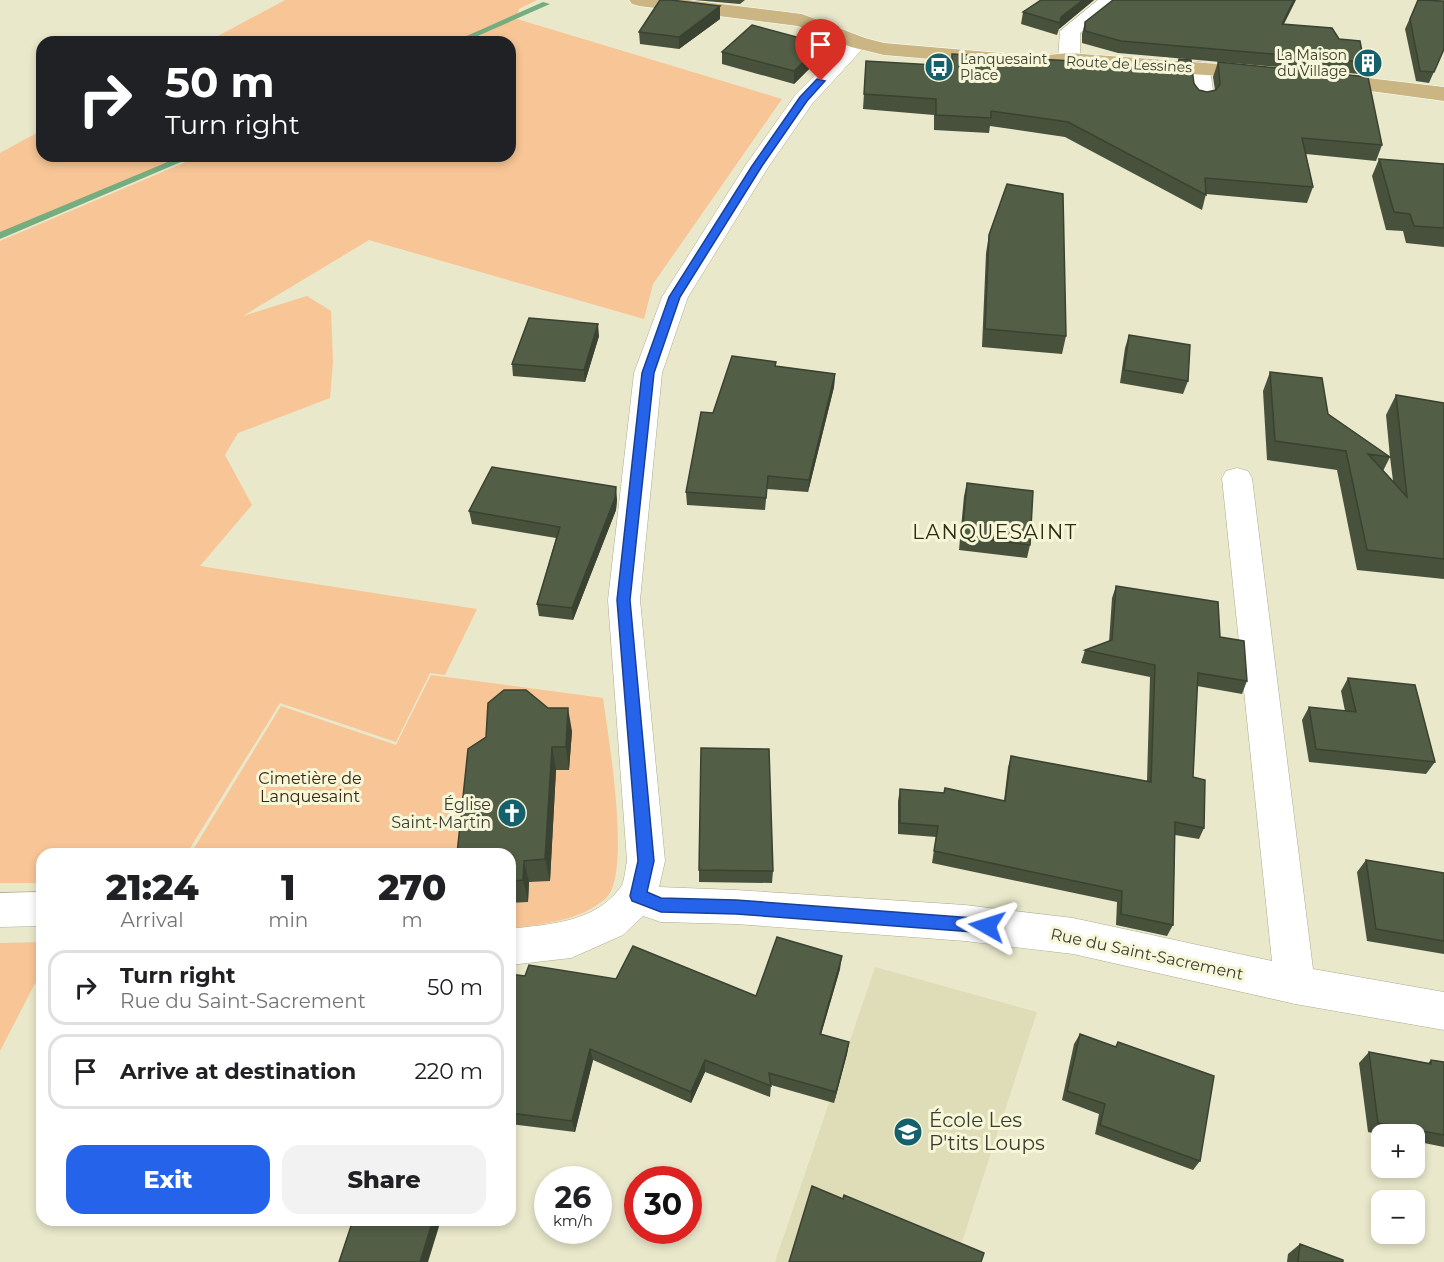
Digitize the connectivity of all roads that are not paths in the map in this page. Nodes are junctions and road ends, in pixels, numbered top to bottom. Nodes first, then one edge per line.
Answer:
1 (639, 0) edge
2 (1111, 0) edge
3 (858, 43) junction
4 (1069, 59) junction
5 (1199, 68) junction
6 (1277, 75) edge
7 (1310, 78) edge
8 (1444, 94) edge
9 (1203, 98) edge
10 (1237, 478) dead end
11 (638, 896) junction
12 (36, 909) edge
13 (0, 910) edge
14 (516, 946) edge
15 (1295, 985) junction
16 (1444, 1011) edge

1 - 3 main road, Route de Lessines
2 - 4 street
3 - 4 main road, Route de Lessines
3 - 11 street
4 - 5 main road, Route de Lessines
5 - 6 main road, Route de Lessines
5 - 9 street
7 - 8 main road
10 - 15 street
11 - 14 street
11 - 15 street, Rue du Saint-Sacrement
12 - 13 street
15 - 16 street, Rue du Saint-Sacrement

